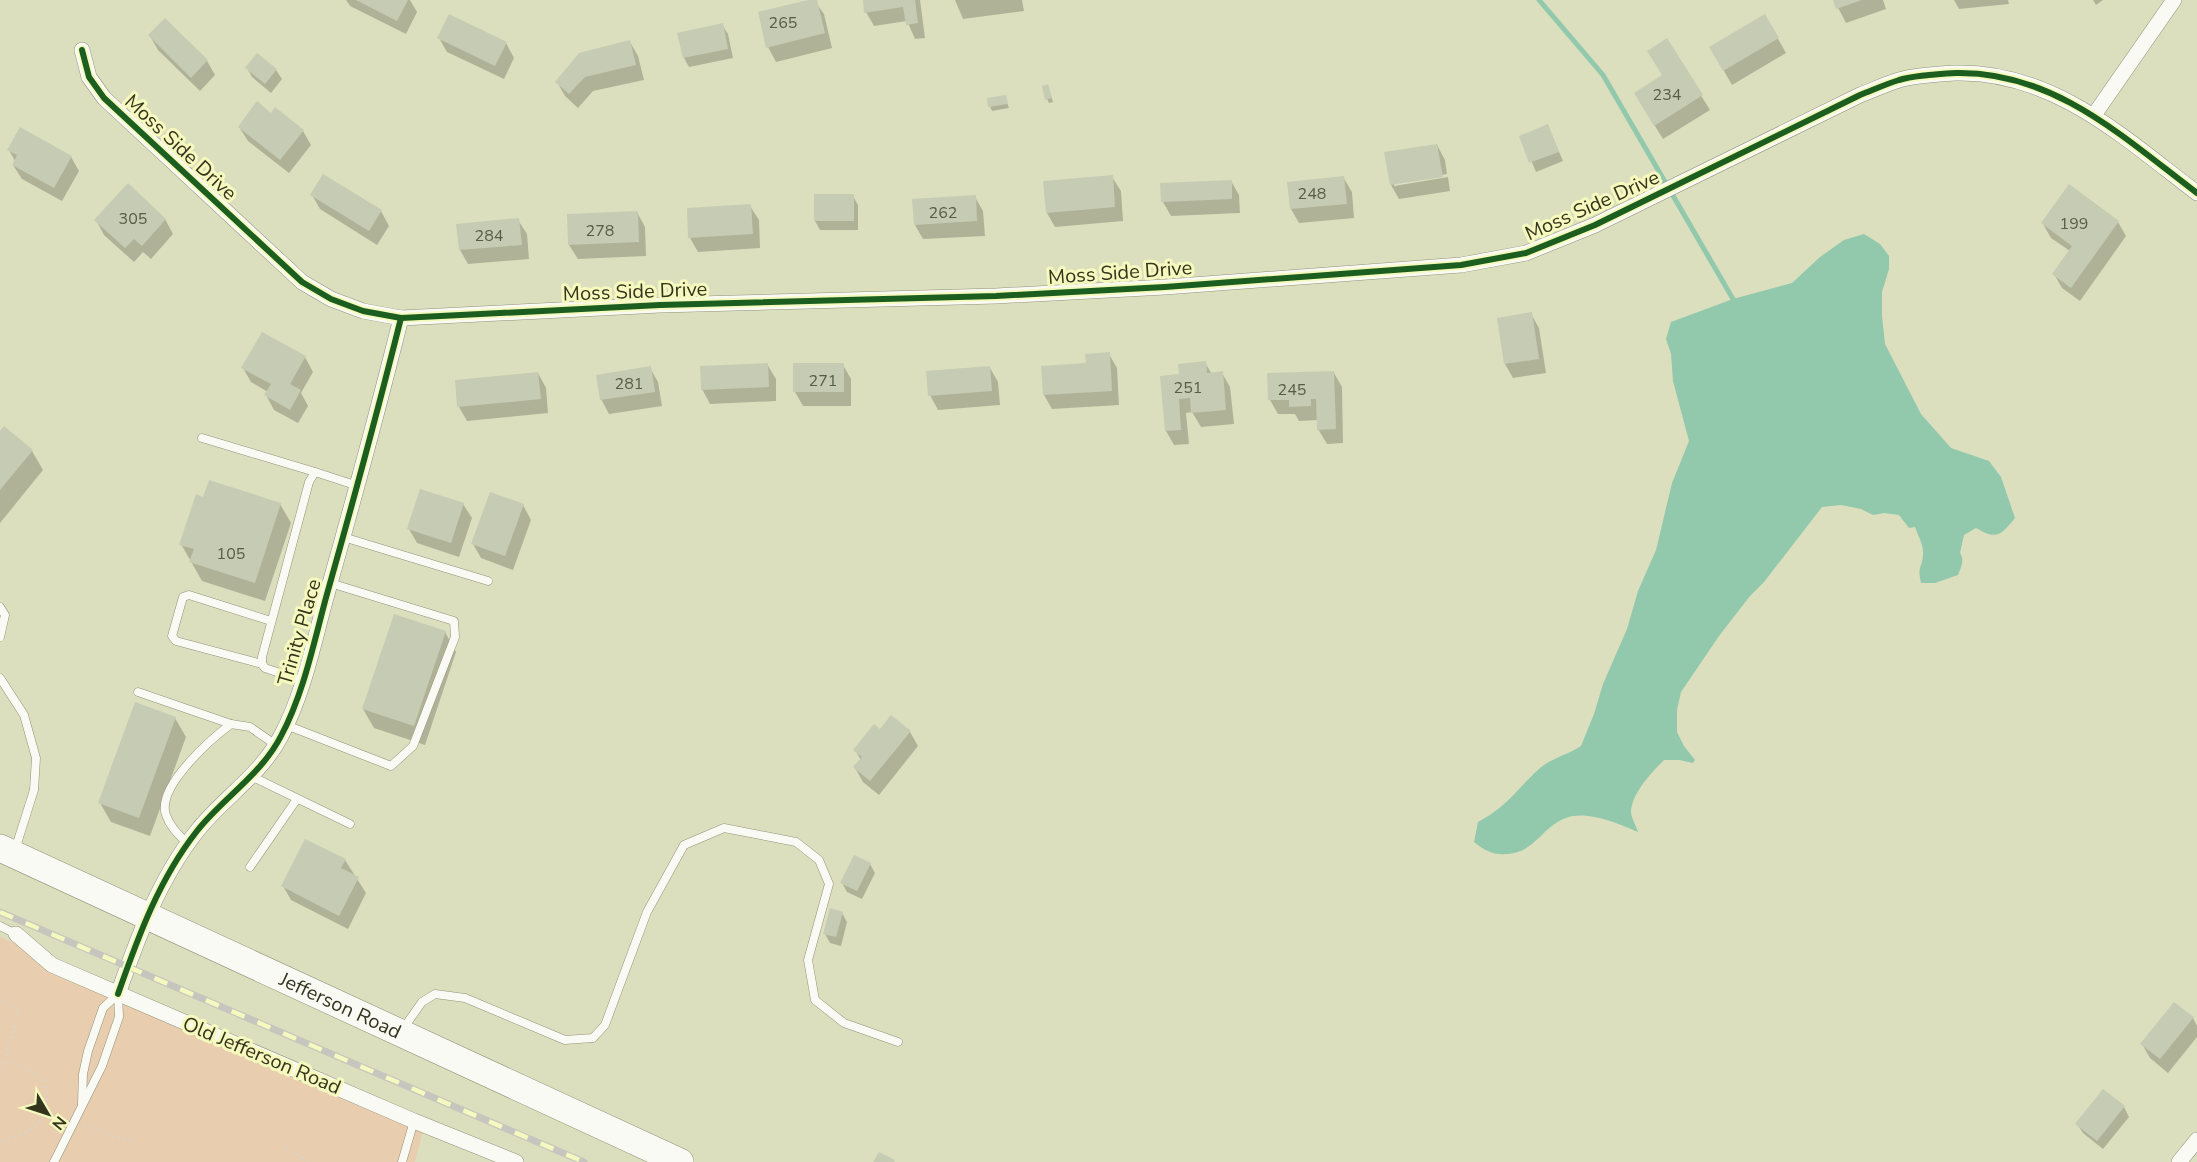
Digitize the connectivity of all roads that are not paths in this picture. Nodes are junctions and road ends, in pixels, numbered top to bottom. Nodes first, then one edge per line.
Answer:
1 (2174, 0) edge
2 (82, 50) dead end
3 (2094, 115) junction
4 (2197, 193) edge
5 (401, 318) junction
6 (202, 438) dead end
7 (315, 472) junction
8 (358, 486) junction
9 (343, 537) junction
10 (488, 581) dead end
11 (330, 583) junction
12 (0, 607) edge
13 (271, 621) junction
14 (0, 637) edge
15 (261, 664) junction
16 (0, 678) edge
17 (303, 681) junction
18 (138, 692) dead end
19 (231, 724) junction
20 (286, 725) junction
21 (276, 745) junction
22 (251, 776) junction
23 (297, 799) junction
24 (350, 824) dead end
25 (188, 844) junction
26 (7, 851) edge
27 (250, 867) dead end
28 (147, 915) junction
29 (0, 926) edge
30 (16, 934) joint
31 (118, 994) junction
32 (400, 1032) junction
33 (898, 1042) dead end
34 (82, 1105) junction
35 (414, 1120) junction
36 (2197, 1140) edge
37 (54, 1162) edge
38 (402, 1162) edge
39 (516, 1162) edge
40 (680, 1162) edge
41 (2179, 1162) edge

1 - 3 street
2 - 5 street, Moss Side Drive
3 - 4 street, Moss Side Drive
3 - 5 street, Moss Side Drive
5 - 8 street, Trinity Place
6 - 7 lane
7 - 8 lane
7 - 13 lane
8 - 9 street, Trinity Place
9 - 10 lane
9 - 11 street, Trinity Place
11 - 17 street, Trinity Place
11 - 20 lane
12 - 14 lane
13 - 15 lane
13 - 15 lane
15 - 17 lane
16 - 26 lane
17 - 20 street, Trinity Place
18 - 19 lane
19 - 21 lane
19 - 25 lane
20 - 21 street, Trinity Place
21 - 22 street, Trinity Place
22 - 23 lane
22 - 25 street, Trinity Place
23 - 24 lane
23 - 27 lane
25 - 28 street, Trinity Place
26 - 28 highway, Jefferson Road
28 - 31 street, Trinity Place
28 - 32 highway, Jefferson Road
29 - 30 lane
30 - 31 street, Old Jefferson Road
31 - 34 lane
31 - 34 lane
31 - 35 street, Old Jefferson Road
32 - 33 lane
32 - 40 highway, Jefferson Road
34 - 37 lane
35 - 38 lane
35 - 39 street, Old Jefferson Road
36 - 41 street

